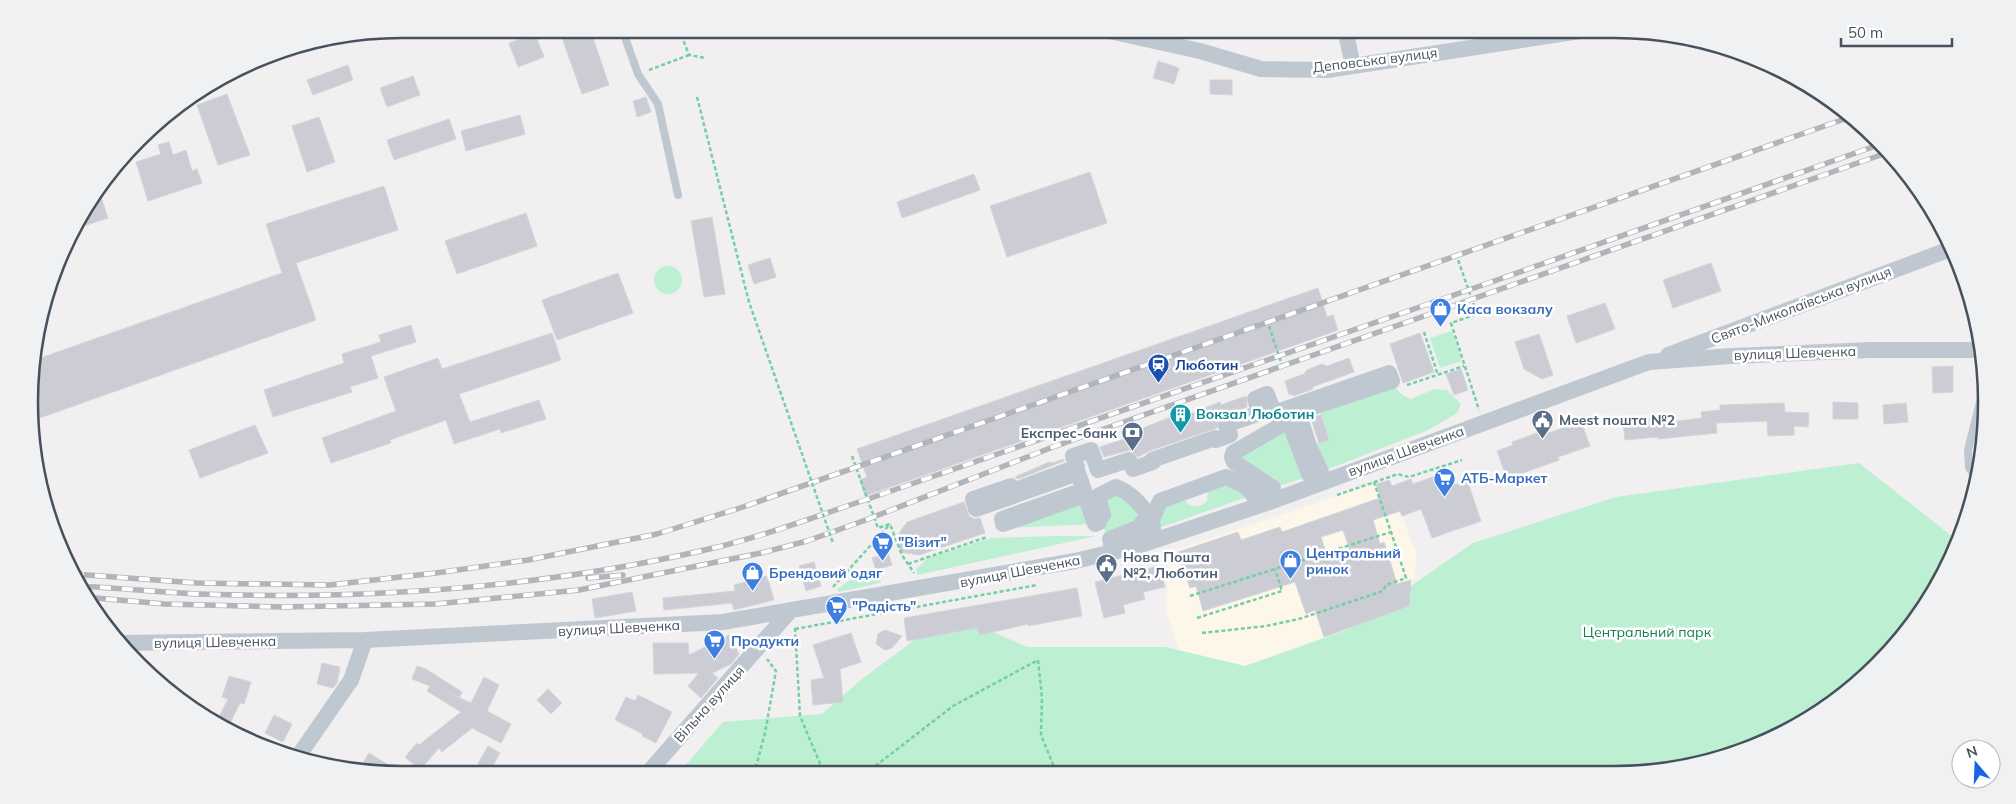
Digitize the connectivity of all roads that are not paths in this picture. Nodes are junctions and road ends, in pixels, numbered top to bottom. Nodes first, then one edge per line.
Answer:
1 (625, 38) edge
2 (1141, 38) edge
3 (1348, 38) edge
4 (1535, 38) edge
5 (1353, 66) junction
6 (678, 195) dead end
7 (1945, 251) edge
8 (1974, 350) edge
9 (1649, 362) junction
10 (1391, 377) joint
11 (1978, 410) edge
12 (1971, 471) edge
13 (792, 610) junction
14 (365, 640) junction
15 (129, 643) edge
16 (301, 752) edge
17 (654, 766) edge

1 - 6 lane
2 - 5 street, Деповська вулиця
3 - 5 street
4 - 5 street, Деповська вулиця
7 - 9 street, Свято-Миколаївська вулиця
8 - 9 street, вулиця Шевченка
9 - 13 street, вулиця Шевченка
10 - 10 street
11 - 12 lane
13 - 14 street, вулиця Шевченка
13 - 17 street, Вільна вулиця
14 - 15 street, вулиця Шевченка
14 - 16 street

